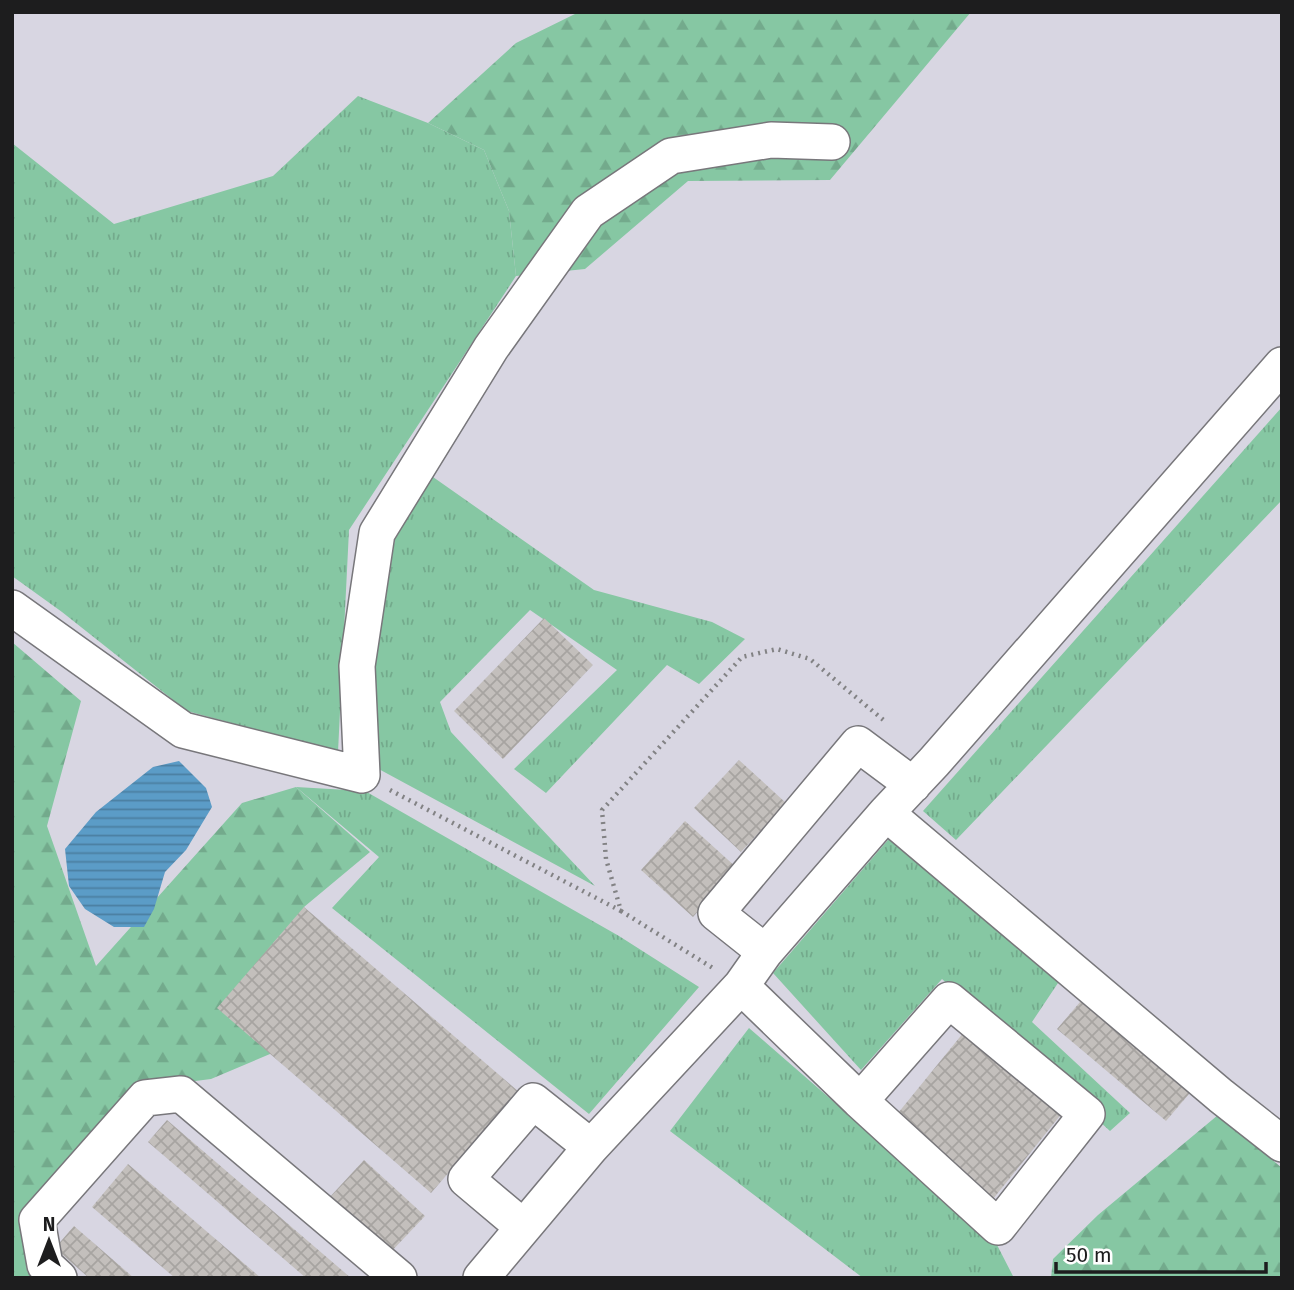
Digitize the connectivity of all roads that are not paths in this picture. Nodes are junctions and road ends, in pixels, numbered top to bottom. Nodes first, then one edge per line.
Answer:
1 (832, 142) dead end
2 (1282, 365) edge
3 (12, 608) edge
4 (913, 785) junction
5 (886, 813) junction
6 (765, 952) junction
7 (741, 986) junction
8 (860, 1101) junction
9 (1282, 1144) edge
10 (592, 1147) junction
11 (523, 1227) junction
12 (391, 1275) edge
13 (59, 1278) edge
14 (481, 1278) edge

1 - 3 lane
2 - 4 lane
4 - 5 lane
4 - 6 lane
5 - 6 lane
5 - 9 lane
6 - 7 lane
7 - 8 lane
7 - 10 lane
8 - 8 lane
10 - 11 lane
10 - 11 lane
11 - 14 lane
12 - 13 lane

